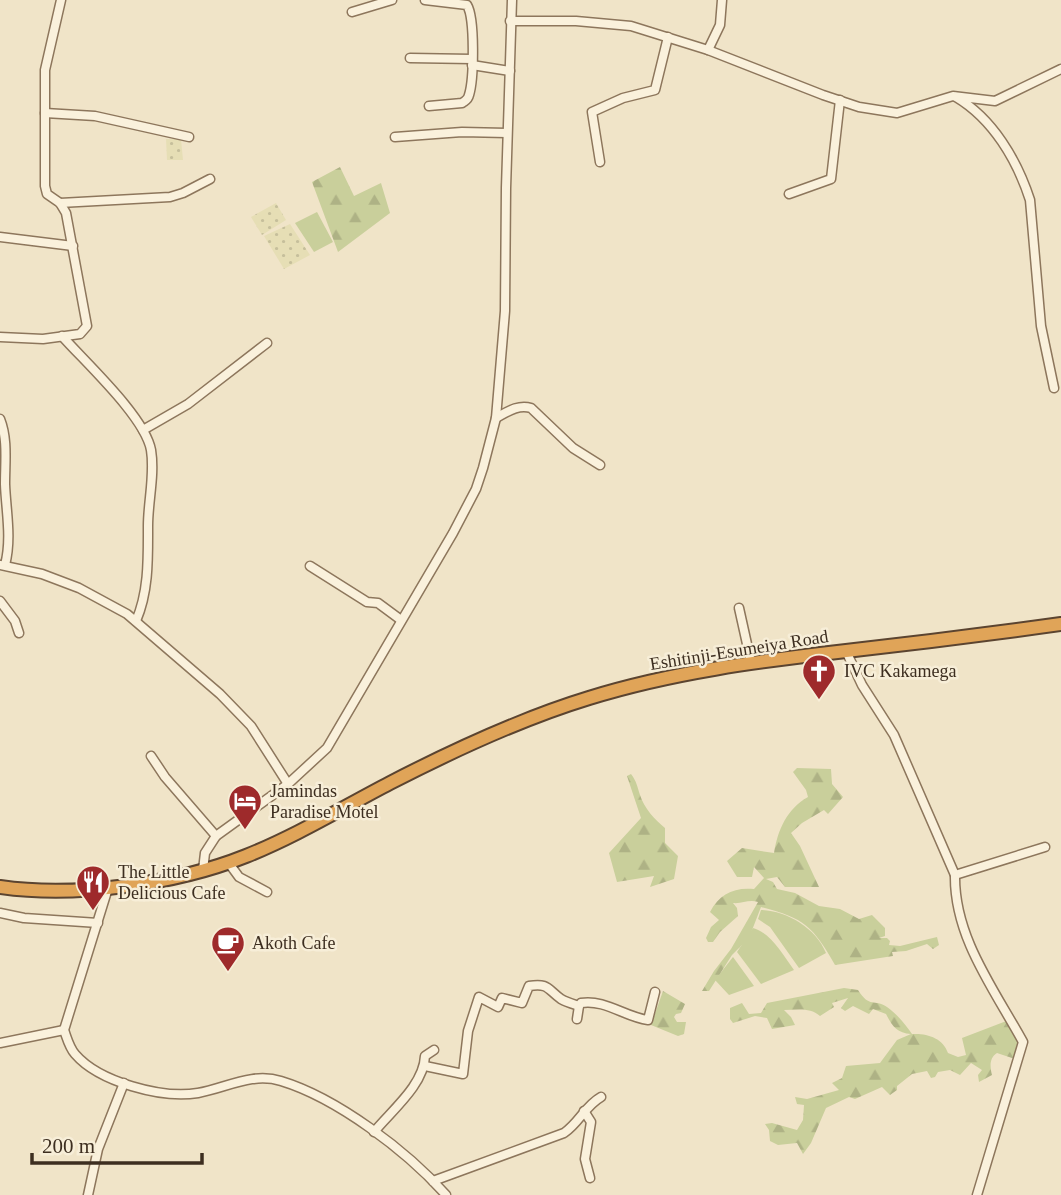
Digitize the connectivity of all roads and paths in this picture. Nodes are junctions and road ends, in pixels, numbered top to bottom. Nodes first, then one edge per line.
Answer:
1 (61, 0) edge
2 (392, 0) edge
3 (425, 0) edge
4 (512, 0) edge
5 (722, 0) edge
6 (352, 12) dead end
7 (510, 22) junction
8 (668, 37) junction
9 (708, 50) junction
10 (410, 58) dead end
11 (472, 62) junction
12 (1061, 69) edge
13 (510, 71) junction
14 (953, 96) junction
15 (840, 100) junction
16 (429, 106) dead end
17 (45, 113) junction
18 (507, 133) junction
19 (189, 137) dead end
20 (394, 137) dead end
21 (600, 162) dead end
22 (210, 179) dead end
23 (789, 194) dead end
24 (60, 203) junction
25 (0, 237) edge
26 (73, 246) junction
27 (62, 336) junction
28 (0, 337) edge
29 (267, 343) dead end
30 (1054, 388) dead end
31 (496, 418) junction
32 (0, 419) edge
33 (143, 430) junction
34 (600, 465) dead end
35 (2, 565) edge
36 (310, 566) dead end
37 (0, 601) edge
38 (739, 608) dead end
39 (401, 620) junction
40 (136, 621) junction
41 (1061, 624) edge
42 (19, 632) dead end
43 (846, 651) junction
44 (751, 662) junction
45 (151, 756) dead end
46 (288, 784) junction
47 (216, 836) junction
48 (1045, 847) dead end
49 (228, 862) junction
50 (203, 870) junction
51 (956, 875) junction
52 (0, 887) edge
53 (108, 888) junction
54 (267, 892) dead end
55 (0, 913) edge
56 (98, 923) junction
57 (655, 992) dead end
58 (579, 1006) junction
59 (577, 1019) dead end
60 (64, 1030) junction
61 (0, 1043) edge
62 (434, 1050) dead end
63 (425, 1066) junction
64 (124, 1083) junction
65 (601, 1097) dead end
66 (584, 1111) junction
67 (374, 1132) junction
68 (590, 1178) dead end
69 (433, 1181) junction
70 (88, 1195) edge
71 (446, 1195) edge
72 (977, 1195) edge

1 - 17 street
2 - 6 street
3 - 11 street
4 - 7 street
5 - 9 street
7 - 8 street
7 - 13 street
8 - 9 street
8 - 21 street
9 - 15 street
10 - 11 street
11 - 13 street
11 - 16 street
12 - 14 street
13 - 18 street
14 - 15 street
14 - 30 street
15 - 23 street
17 - 19 street
17 - 24 street
18 - 20 street
18 - 31 street
22 - 24 street
24 - 26 street
25 - 26 street
26 - 27 street
27 - 28 street
27 - 33 street
29 - 33 street
31 - 34 street
31 - 39 street
32 - 35 street
33 - 40 street
35 - 40 street
36 - 39 street
37 - 42 street
38 - 44 street
39 - 46 street
40 - 46 street
41 - 43 highway, Eshitinji-Esumeiya Road
43 - 44 highway, Eshitinji-Esumeiya Road
43 - 51 street
44 - 49 highway, Eshitinji-Esumeiya Road
45 - 47 street
46 - 47 street
47 - 50 street
48 - 51 street
49 - 50 highway, Eshitinji-Esumeiya Road
49 - 54 street
50 - 53 highway, Eshitinji-Esumeiya Road
51 - 72 street
52 - 53 highway, Eshitinji-Esumeiya Road
53 - 56 street
55 - 56 street
56 - 60 street
57 - 58 street
58 - 59 street
58 - 63 street
60 - 61 street
60 - 64 street
62 - 63 street
63 - 67 street
64 - 67 street
64 - 70 street
65 - 66 street
66 - 68 street
66 - 69 street
67 - 69 street
69 - 71 street

